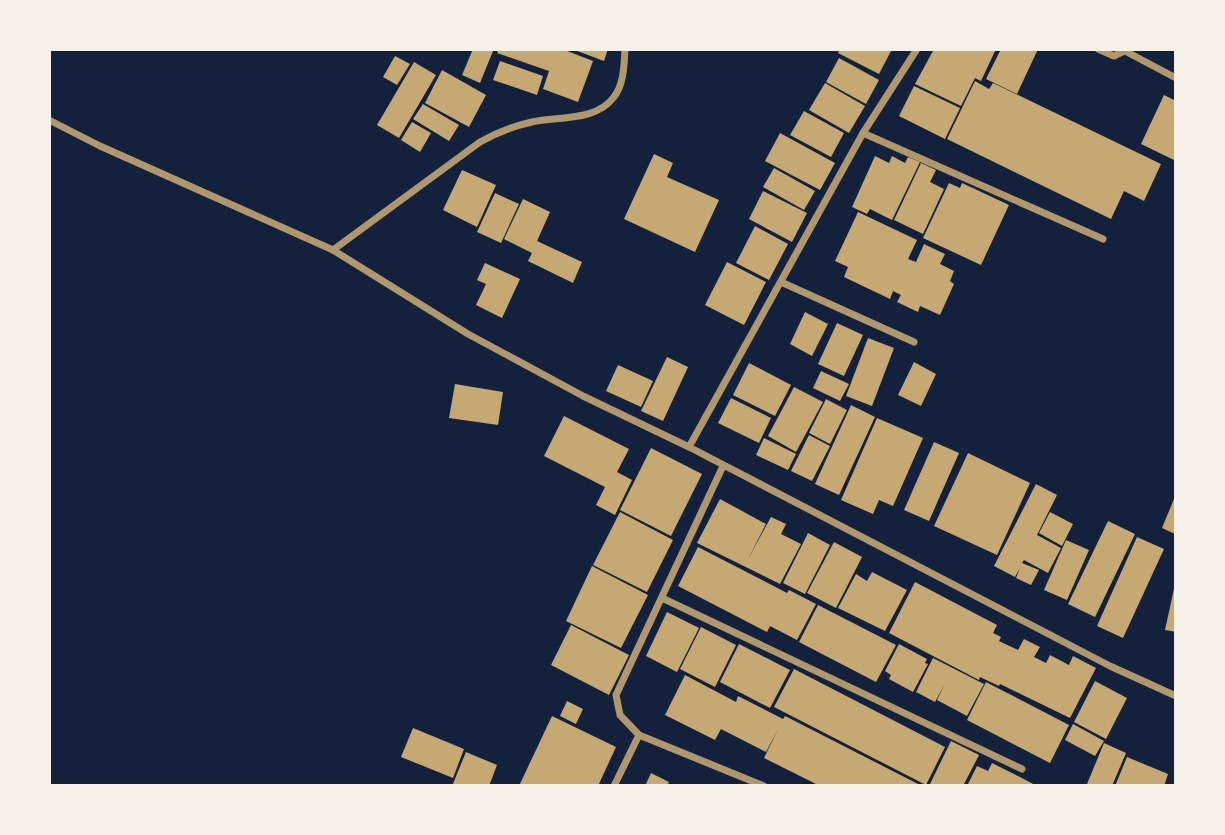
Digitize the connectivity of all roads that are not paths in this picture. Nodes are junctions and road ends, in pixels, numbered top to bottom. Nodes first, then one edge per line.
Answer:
1 (625, 49) edge
2 (917, 49) edge
3 (1098, 49) edge
4 (1126, 50) edge
5 (1176, 78) edge
6 (49, 120) edge
7 (863, 133) junction
8 (1103, 239) dead end
9 (333, 250) junction
10 (781, 282) junction
11 (914, 342) dead end
12 (689, 447) junction
13 (723, 466) junction
14 (662, 598) junction
15 (1176, 696) edge
16 (639, 735) junction
17 (1022, 769) dead end
18 (614, 786) edge
19 (764, 786) edge

1 - 9 street
2 - 7 street
3 - 4 street
4 - 5 street
6 - 9 street
7 - 8 street
7 - 10 street
9 - 12 street
10 - 11 street
10 - 12 street
12 - 13 street
13 - 14 street
13 - 15 street
14 - 16 street
14 - 17 street
16 - 18 street
16 - 19 street

